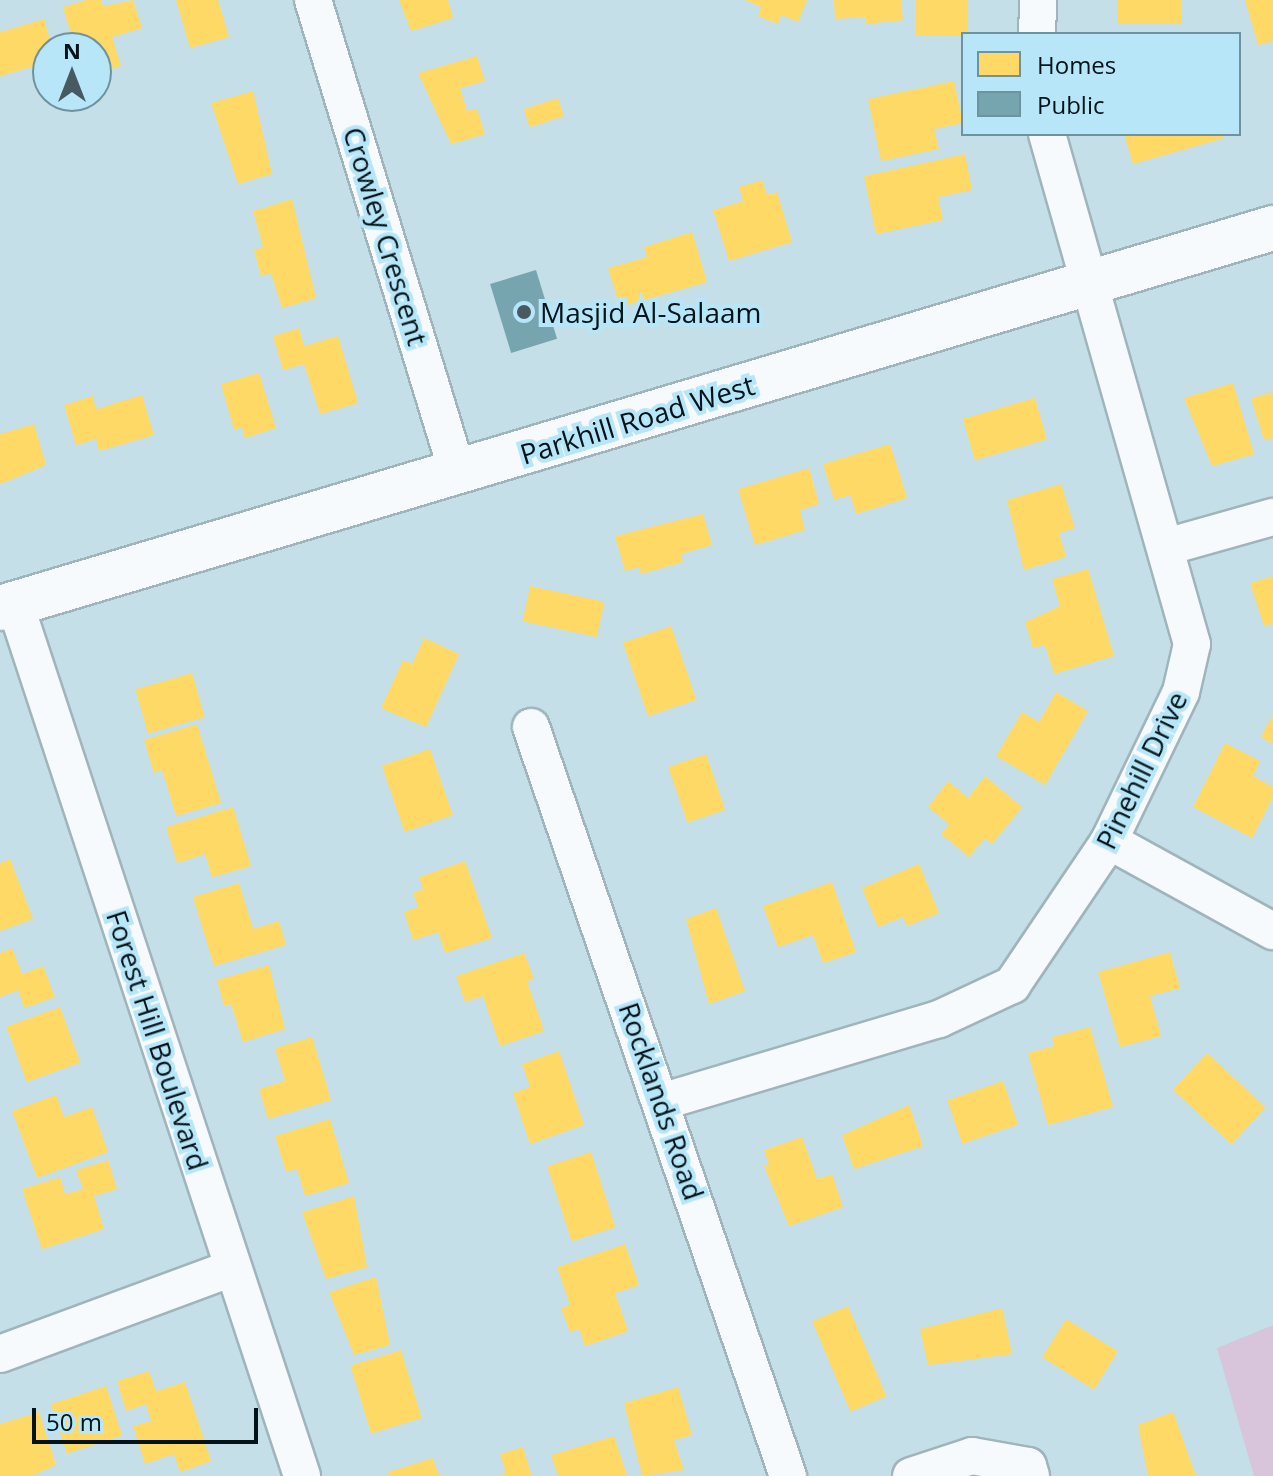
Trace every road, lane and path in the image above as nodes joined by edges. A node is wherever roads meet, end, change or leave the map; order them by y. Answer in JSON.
{"nodes":[{"id":1,"x":313,"y":0,"type":"edge"},
{"id":2,"x":1038,"y":0,"type":"edge"},
{"id":3,"x":1037,"y":32,"type":"edge"},
{"id":4,"x":1048,"y":136,"type":"edge"},
{"id":5,"x":1273,"y":228,"type":"edge"},
{"id":6,"x":1087,"y":281,"type":"junction"},
{"id":7,"x":458,"y":473,"type":"junction"},
{"id":8,"x":1273,"y":517,"type":"edge"},
{"id":9,"x":1166,"y":547,"type":"junction"},
{"id":10,"x":7,"y":606,"type":"edge"},
{"id":11,"x":531,"y":727,"type":"dead end"},
{"id":12,"x":1109,"y":841,"type":"junction"},
{"id":13,"x":1273,"y":931,"type":"edge"},
{"id":14,"x":664,"y":1101,"type":"junction"},
{"id":15,"x":232,"y":1268,"type":"junction"},
{"id":16,"x":0,"y":1354,"type":"edge"},
{"id":17,"x":302,"y":1476,"type":"edge"},
{"id":18,"x":788,"y":1476,"type":"edge"},
{"id":19,"x":911,"y":1476,"type":"edge"},
{"id":20,"x":1031,"y":1476,"type":"edge"}],
"edges":[{"from":1,"to":7,"type":"street","name":"Crowley Crescent"},
{"from":2,"to":3,"type":"street"},
{"from":4,"to":6,"type":"street","name":"Pinehill Drive"},
{"from":5,"to":6,"type":"main road","name":"Parkhill Road West"},
{"from":6,"to":7,"type":"main road","name":"Parkhill Road West"},
{"from":6,"to":9,"type":"street","name":"Pinehill Drive"},
{"from":7,"to":10,"type":"main road","name":"Parkhill Road West"},
{"from":8,"to":9,"type":"street"},
{"from":9,"to":12,"type":"street","name":"Pinehill Drive"},
{"from":10,"to":15,"type":"street","name":"Forest Hill Boulevard"},
{"from":11,"to":14,"type":"street","name":"Rocklands Road"},
{"from":12,"to":13,"type":"street"},
{"from":12,"to":14,"type":"street","name":"Pinehill Drive"},
{"from":14,"to":18,"type":"street","name":"Rocklands Road"},
{"from":15,"to":16,"type":"street"},
{"from":15,"to":17,"type":"street","name":"Forest Hill Boulevard"},
{"from":19,"to":20,"type":"street"}]}
